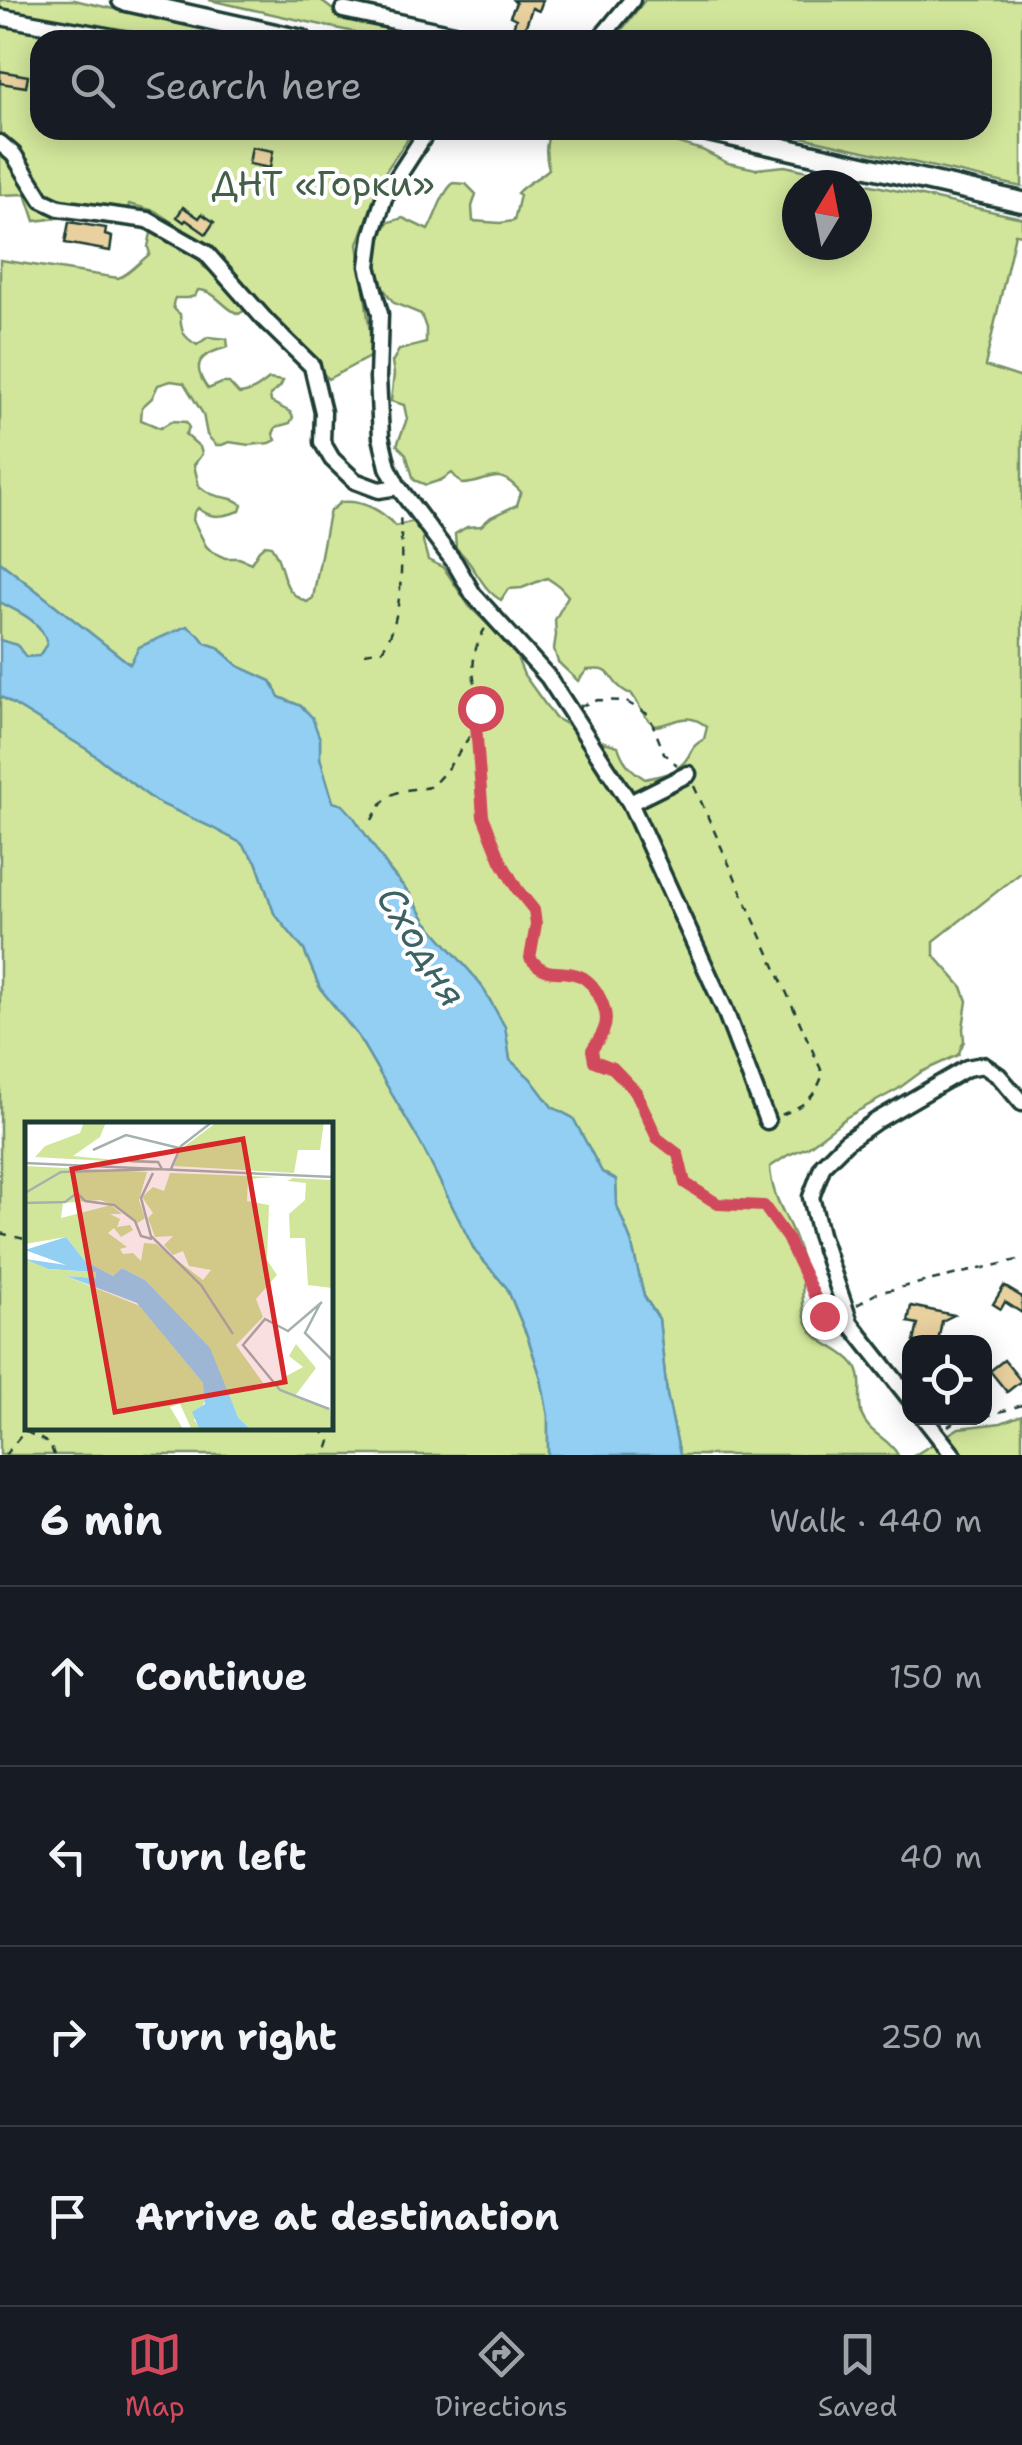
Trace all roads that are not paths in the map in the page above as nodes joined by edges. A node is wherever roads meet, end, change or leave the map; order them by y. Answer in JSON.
{"nodes":[{"id":1,"x":122,"y":0,"type":"edge"},
{"id":2,"x":632,"y":0,"type":"edge"},
{"id":3,"x":343,"y":10,"type":"dead end"},
{"id":4,"x":0,"y":18,"type":"edge"},
{"id":5,"x":70,"y":30,"type":"edge"},
{"id":6,"x":257,"y":30,"type":"edge"},
{"id":7,"x":436,"y":30,"type":"edge"},
{"id":8,"x":606,"y":30,"type":"edge"},
{"id":9,"x":422,"y":140,"type":"edge"},
{"id":10,"x":748,"y":140,"type":"edge"},
{"id":11,"x":0,"y":143,"type":"edge"},
{"id":12,"x":1022,"y":202,"type":"edge"},
{"id":13,"x":398,"y":487,"type":"junction"},
{"id":14,"x":688,"y":774,"type":"road end"},
{"id":15,"x":630,"y":803,"type":"junction"},
{"id":16,"x":1022,"y":1103,"type":"edge"},
{"id":17,"x":767,"y":1121,"type":"road end"},
{"id":18,"x":902,"y":1389,"type":"edge"},
{"id":19,"x":929,"y":1425,"type":"edge"},
{"id":20,"x":952,"y":1455,"type":"edge"}],
"edges":[{"from":1,"to":6,"type":"main road"},
{"from":2,"to":8,"type":"street"},
{"from":3,"to":7,"type":"street"},
{"from":4,"to":5,"type":"street"},
{"from":9,"to":13,"type":"street"},
{"from":10,"to":12,"type":"main road"},
{"from":11,"to":13,"type":"street"},
{"from":13,"to":15,"type":"street"},
{"from":14,"to":15,"type":"street"},
{"from":15,"to":17,"type":"street"},
{"from":16,"to":18,"type":"street"},
{"from":19,"to":20,"type":"street"}]}
